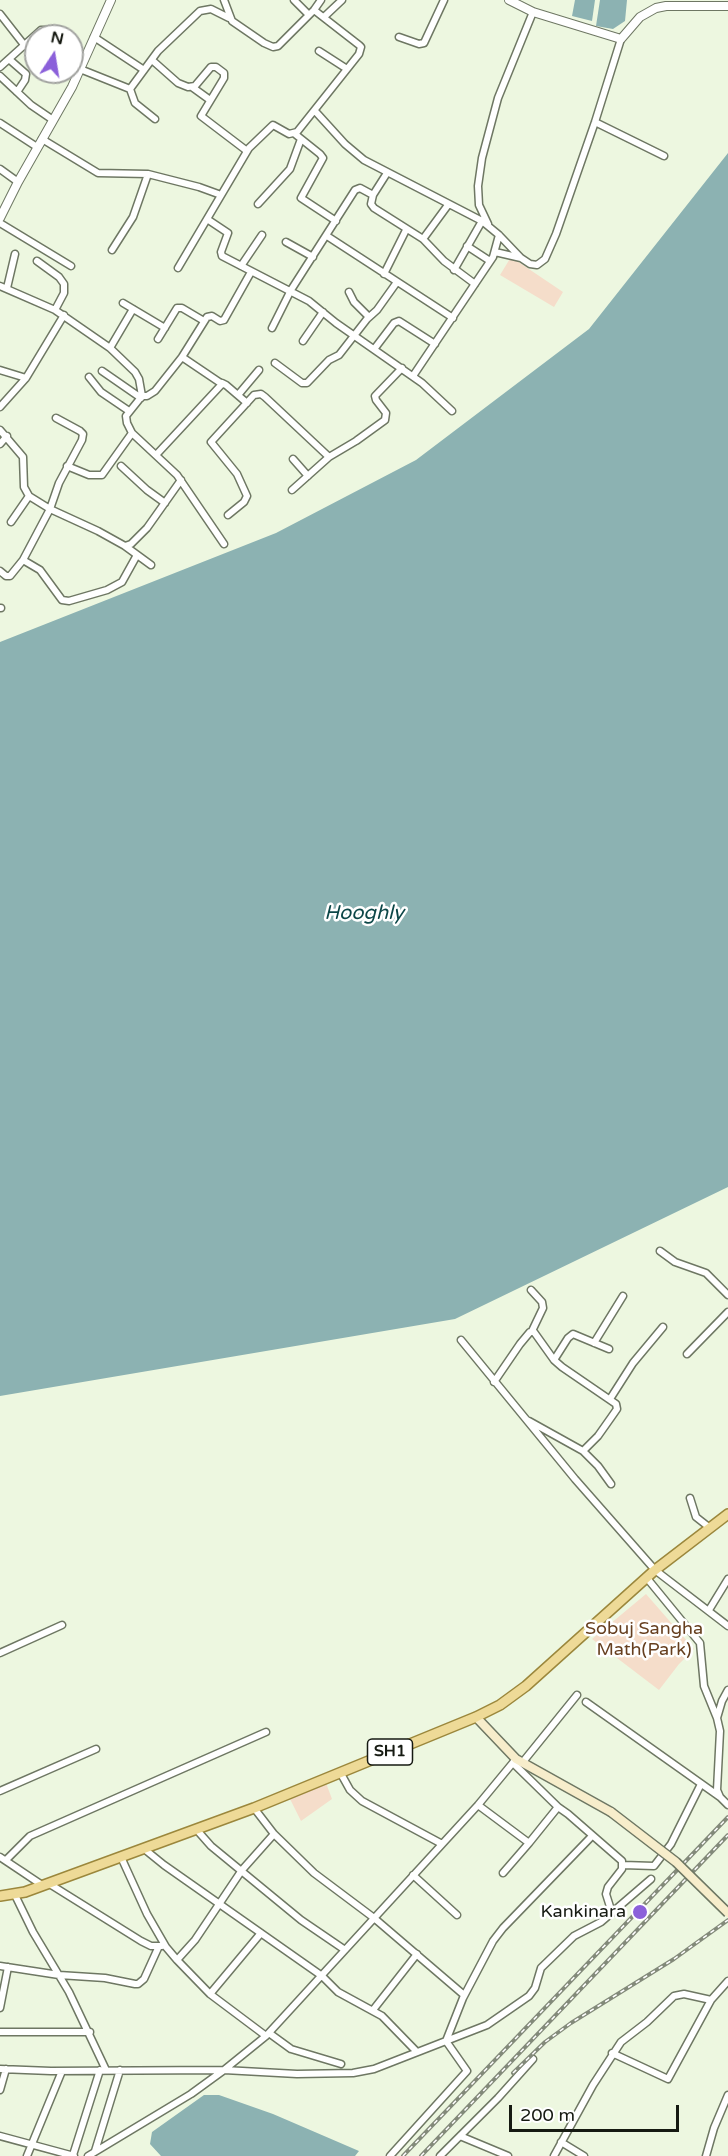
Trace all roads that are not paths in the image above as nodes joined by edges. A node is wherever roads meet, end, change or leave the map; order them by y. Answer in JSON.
{"nodes":[{"id":1,"x":111,"y":0,"type":"edge"},
{"id":2,"x":224,"y":0,"type":"edge"},
{"id":3,"x":294,"y":0,"type":"edge"},
{"id":4,"x":321,"y":0,"type":"edge"},
{"id":5,"x":342,"y":0,"type":"edge"},
{"id":6,"x":444,"y":0,"type":"edge"},
{"id":7,"x":509,"y":0,"type":"edge"},
{"id":8,"x":728,"y":6,"type":"edge"},
{"id":9,"x":533,"y":12,"type":"junction"},
{"id":10,"x":311,"y":13,"type":"junction"},
{"id":11,"x":0,"y":14,"type":"edge"},
{"id":12,"x":324,"y":17,"type":"junction"},
{"id":13,"x":229,"y":18,"type":"junction"},
{"id":14,"x":94,"y":37,"type":"junction"},
{"id":15,"x":399,"y":37,"type":"dead end"},
{"id":16,"x":621,"y":39,"type":"junction"},
{"id":17,"x":24,"y":45,"type":"edge"},
{"id":18,"x":24,"y":47,"type":"edge"},
{"id":19,"x":319,"y":51,"type":"dead end"},
{"id":20,"x":84,"y":59,"type":"edge"},
{"id":21,"x":10,"y":60,"type":"junction"},
{"id":22,"x":152,"y":60,"type":"junction"},
{"id":23,"x":0,"y":67,"type":"edge"},
{"id":24,"x":84,"y":67,"type":"edge"},
{"id":25,"x":347,"y":69,"type":"junction"},
{"id":26,"x":144,"y":70,"type":"junction"},
{"id":27,"x":0,"y":76,"type":"edge"},
{"id":28,"x":72,"y":84,"type":"edge"},
{"id":29,"x":192,"y":87,"type":"junction"},
{"id":30,"x":130,"y":89,"type":"junction"},
{"id":31,"x":16,"y":92,"type":"junction"},
{"id":32,"x":210,"y":100,"type":"junction"},
{"id":33,"x":315,"y":111,"type":"junction"},
{"id":34,"x":155,"y":119,"type":"dead end"},
{"id":35,"x":53,"y":120,"type":"junction"},
{"id":36,"x":595,"y":122,"type":"junction"},
{"id":37,"x":0,"y":123,"type":"edge"},
{"id":38,"x":295,"y":134,"type":"junction"},
{"id":39,"x":301,"y":139,"type":"junction"},
{"id":40,"x":40,"y":143,"type":"junction"},
{"id":41,"x":247,"y":151,"type":"junction"},
{"id":42,"x":664,"y":156,"type":"dead end"},
{"id":43,"x":0,"y":169,"type":"edge"},
{"id":44,"x":387,"y":173,"type":"junction"},
{"id":45,"x":148,"y":174,"type":"junction"},
{"id":46,"x":18,"y":182,"type":"junction"},
{"id":47,"x":221,"y":195,"type":"junction"},
{"id":48,"x":373,"y":195,"type":"junction"},
{"id":49,"x":258,"y":204,"type":"dead end"},
{"id":50,"x":448,"y":205,"type":"junction"},
{"id":51,"x":0,"y":218,"type":"edge"},
{"id":52,"x":207,"y":219,"type":"junction"},
{"id":53,"x":336,"y":221,"type":"junction"},
{"id":54,"x":0,"y":223,"type":"edge"},
{"id":55,"x":485,"y":223,"type":"junction"},
{"id":56,"x":406,"y":230,"type":"junction"},
{"id":57,"x":262,"y":235,"type":"dead end"},
{"id":58,"x":327,"y":236,"type":"junction"},
{"id":59,"x":500,"y":236,"type":"junction"},
{"id":60,"x":423,"y":239,"type":"junction"},
{"id":61,"x":286,"y":242,"type":"dead end"},
{"id":62,"x":468,"y":246,"type":"junction"},
{"id":63,"x":111,"y":250,"type":"dead end"},
{"id":64,"x":495,"y":252,"type":"junction"},
{"id":65,"x":15,"y":254,"type":"dead end"},
{"id":66,"x":313,"y":257,"type":"junction"},
{"id":67,"x":521,"y":258,"type":"junction"},
{"id":68,"x":37,"y":261,"type":"dead end"},
{"id":69,"x":490,"y":261,"type":"junction"},
{"id":70,"x":71,"y":266,"type":"dead end"},
{"id":71,"x":241,"y":266,"type":"junction"},
{"id":72,"x":178,"y":268,"type":"dead end"},
{"id":73,"x":454,"y":270,"type":"junction"},
{"id":74,"x":252,"y":272,"type":"junction"},
{"id":75,"x":384,"y":274,"type":"junction"},
{"id":76,"x":397,"y":282,"type":"junction"},
{"id":77,"x":475,"y":284,"type":"junction"},
{"id":78,"x":3,"y":287,"type":"edge"},
{"id":79,"x":291,"y":290,"type":"junction"},
{"id":80,"x":349,"y":292,"type":"dead end"},
{"id":81,"x":0,"y":296,"type":"edge"},
{"id":82,"x":123,"y":303,"type":"dead end"},
{"id":83,"x":133,"y":309,"type":"junction"},
{"id":84,"x":55,"y":310,"type":"junction"},
{"id":85,"x":323,"y":312,"type":"junction"},
{"id":86,"x":64,"y":315,"type":"junction"},
{"id":87,"x":369,"y":317,"type":"junction"},
{"id":88,"x":453,"y":318,"type":"junction"},
{"id":89,"x":204,"y":321,"type":"junction"},
{"id":90,"x":165,"y":328,"type":"junction"},
{"id":91,"x":272,"y":328,"type":"dead end"},
{"id":92,"x":354,"y":335,"type":"junction"},
{"id":93,"x":158,"y":339,"type":"dead end"},
{"id":94,"x":303,"y":341,"type":"dead end"},
{"id":95,"x":435,"y":344,"type":"junction"},
{"id":96,"x":110,"y":348,"type":"junction"},
{"id":97,"x":375,"y":348,"type":"junction"},
{"id":98,"x":182,"y":357,"type":"junction"},
{"id":99,"x":275,"y":363,"type":"dead end"},
{"id":100,"x":402,"y":368,"type":"junction"},
{"id":101,"x":0,"y":370,"type":"edge"},
{"id":102,"x":259,"y":370,"type":"dead end"},
{"id":103,"x":102,"y":371,"type":"dead end"},
{"id":104,"x":413,"y":376,"type":"junction"},
{"id":105,"x":89,"y":377,"type":"dead end"},
{"id":106,"x":26,"y":378,"type":"junction"},
{"id":107,"x":222,"y":384,"type":"junction"},
{"id":108,"x":238,"y":395,"type":"junction"},
{"id":109,"x":141,"y":397,"type":"junction"},
{"id":110,"x":247,"y":403,"type":"junction"},
{"id":111,"x":0,"y":407,"type":"edge"},
{"id":112,"x":129,"y":411,"type":"junction"},
{"id":113,"x":452,"y":411,"type":"dead end"},
{"id":114,"x":56,"y":418,"type":"dead end"},
{"id":115,"x":0,"y":430,"type":"edge"},
{"id":116,"x":132,"y":433,"type":"junction"},
{"id":117,"x":7,"y":436,"type":"junction"},
{"id":118,"x":0,"y":444,"type":"edge"},
{"id":119,"x":156,"y":454,"type":"junction"},
{"id":120,"x":329,"y":457,"type":"junction"},
{"id":121,"x":293,"y":459,"type":"dead end"},
{"id":122,"x":67,"y":466,"type":"junction"},
{"id":123,"x":121,"y":466,"type":"dead end"},
{"id":124,"x":308,"y":476,"type":"junction"},
{"id":125,"x":181,"y":480,"type":"junction"},
{"id":126,"x":292,"y":490,"type":"dead end"},
{"id":127,"x":29,"y":496,"type":"junction"},
{"id":128,"x":165,"y":503,"type":"junction"},
{"id":129,"x":50,"y":509,"type":"junction"},
{"id":130,"x":228,"y":515,"type":"dead end"},
{"id":131,"x":11,"y":522,"type":"dead end"},
{"id":132,"x":224,"y":544,"type":"dead end"},
{"id":133,"x":125,"y":546,"type":"junction"},
{"id":134,"x":137,"y":555,"type":"junction"},
{"id":135,"x":23,"y":560,"type":"junction"},
{"id":136,"x":151,"y":565,"type":"dead end"},
{"id":137,"x":1,"y":573,"type":"edge"},
{"id":138,"x":660,"y":1251,"type":"dead end"},
{"id":139,"x":531,"y":1290,"type":"dead end"},
{"id":140,"x":728,"y":1295,"type":"edge"},
{"id":141,"x":623,"y":1296,"type":"dead end"},
{"id":142,"x":728,"y":1312,"type":"edge"},
{"id":143,"x":663,"y":1327,"type":"dead end"},
{"id":144,"x":532,"y":1331,"type":"junction"},
{"id":145,"x":461,"y":1340,"type":"dead end"},
{"id":146,"x":594,"y":1343,"type":"junction"},
{"id":147,"x":609,"y":1349,"type":"dead end"},
{"id":148,"x":687,"y":1354,"type":"dead end"},
{"id":149,"x":554,"y":1360,"type":"junction"},
{"id":150,"x":494,"y":1382,"type":"junction"},
{"id":151,"x":610,"y":1399,"type":"junction"},
{"id":152,"x":526,"y":1419,"type":"junction"},
{"id":153,"x":583,"y":1451,"type":"junction"},
{"id":154,"x":611,"y":1484,"type":"dead end"},
{"id":155,"x":690,"y":1498,"type":"dead end"},
{"id":156,"x":728,"y":1514,"type":"edge"},
{"id":157,"x":710,"y":1528,"type":"junction"},
{"id":158,"x":655,"y":1570,"type":"junction"},
{"id":159,"x":646,"y":1577,"type":"junction"},
{"id":160,"x":728,"y":1579,"type":"edge"},
{"id":161,"x":709,"y":1610,"type":"junction"},
{"id":162,"x":62,"y":1625,"type":"dead end"},
{"id":163,"x":728,"y":1626,"type":"edge"},
{"id":164,"x":0,"y":1653,"type":"edge"},
{"id":165,"x":728,"y":1691,"type":"edge"},
{"id":166,"x":577,"y":1695,"type":"dead end"},
{"id":167,"x":586,"y":1702,"type":"dead end"},
{"id":168,"x":476,"y":1717,"type":"junction"},
{"id":169,"x":717,"y":1719,"type":"junction"},
{"id":170,"x":266,"y":1732,"type":"dead end"},
{"id":171,"x":96,"y":1749,"type":"dead end"},
{"id":172,"x":517,"y":1762,"type":"junction"},
{"id":173,"x":340,"y":1772,"type":"junction"},
{"id":174,"x":701,"y":1784,"type":"junction"},
{"id":175,"x":0,"y":1791,"type":"edge"},
{"id":176,"x":720,"y":1797,"type":"junction"},
{"id":177,"x":478,"y":1805,"type":"junction"},
{"id":178,"x":728,"y":1805,"type":"edge"},
{"id":179,"x":558,"y":1807,"type":"junction"},
{"id":180,"x":254,"y":1808,"type":"junction"},
{"id":181,"x":196,"y":1829,"type":"junction"},
{"id":182,"x":274,"y":1834,"type":"junction"},
{"id":183,"x":592,"y":1836,"type":"junction"},
{"id":184,"x":442,"y":1844,"type":"junction"},
{"id":185,"x":529,"y":1844,"type":"junction"},
{"id":186,"x":143,"y":1848,"type":"junction"},
{"id":187,"x":122,"y":1857,"type":"junction"},
{"id":188,"x":3,"y":1858,"type":"edge"},
{"id":189,"x":623,"y":1865,"type":"junction"},
{"id":190,"x":242,"y":1870,"type":"junction"},
{"id":191,"x":503,"y":1874,"type":"dead end"},
{"id":192,"x":413,"y":1875,"type":"junction"},
{"id":193,"x":651,"y":1879,"type":"dead end"},
{"id":194,"x":45,"y":1884,"type":"junction"},
{"id":195,"x":15,"y":1895,"type":"junction"},
{"id":196,"x":0,"y":1896,"type":"edge"},
{"id":197,"x":220,"y":1903,"type":"junction"},
{"id":198,"x":612,"y":1913,"type":"junction"},
{"id":199,"x":728,"y":1913,"type":"edge"},
{"id":200,"x":457,"y":1915,"type":"dead end"},
{"id":201,"x":374,"y":1918,"type":"junction"},
{"id":202,"x":261,"y":1932,"type":"junction"},
{"id":203,"x":162,"y":1946,"type":"junction"},
{"id":204,"x":345,"y":1950,"type":"junction"},
{"id":205,"x":417,"y":1954,"type":"junction"},
{"id":206,"x":177,"y":1960,"type":"junction"},
{"id":207,"x":4,"y":1966,"type":"edge"},
{"id":208,"x":59,"y":1975,"type":"junction"},
{"id":209,"x":322,"y":1976,"type":"junction"},
{"id":210,"x":728,"y":1981,"type":"edge"},
{"id":211,"x":210,"y":1994,"type":"junction"},
{"id":212,"x":464,"y":1995,"type":"junction"},
{"id":213,"x":711,"y":2000,"type":"junction"},
{"id":214,"x":0,"y":2005,"type":"edge"},
{"id":215,"x":373,"y":2010,"type":"junction"},
{"id":216,"x":0,"y":2032,"type":"edge"},
{"id":217,"x":90,"y":2032,"type":"junction"},
{"id":218,"x":267,"y":2034,"type":"junction"},
{"id":219,"x":446,"y":2041,"type":"junction"},
{"id":220,"x":416,"y":2051,"type":"junction"},
{"id":221,"x":612,"y":2053,"type":"junction"},
{"id":222,"x":533,"y":2059,"type":"dead end"},
{"id":223,"x":341,"y":2064,"type":"dead end"},
{"id":224,"x":3,"y":2069,"type":"edge"},
{"id":225,"x":103,"y":2070,"type":"junction"},
{"id":226,"x":120,"y":2070,"type":"junction"},
{"id":227,"x":224,"y":2070,"type":"junction"},
{"id":228,"x":62,"y":2071,"type":"junction"},
{"id":229,"x":0,"y":2090,"type":"edge"},
{"id":230,"x":728,"y":2095,"type":"edge"},
{"id":231,"x":0,"y":2136,"type":"edge"},
{"id":232,"x":460,"y":2136,"type":"junction"},
{"id":233,"x":561,"y":2142,"type":"junction"},
{"id":234,"x":31,"y":2144,"type":"junction"},
{"id":235,"x":95,"y":2151,"type":"junction"},
{"id":236,"x":74,"y":2155,"type":"edge"},
{"id":237,"x":27,"y":2156,"type":"edge"},
{"id":238,"x":88,"y":2156,"type":"edge"},
{"id":239,"x":390,"y":2156,"type":"edge"},
{"id":240,"x":440,"y":2156,"type":"edge"},
{"id":241,"x":508,"y":2156,"type":"edge"},
{"id":242,"x":554,"y":2156,"type":"edge"},
{"id":243,"x":584,"y":2156,"type":"edge"},
{"id":244,"x":706,"y":2156,"type":"edge"}],
"edges":[{"from":1,"to":14,"type":"street"},
{"from":2,"to":13,"type":"street"},
{"from":3,"to":10,"type":"street"},
{"from":4,"to":10,"type":"street"},
{"from":5,"to":12,"type":"street"},
{"from":6,"to":15,"type":"street"},
{"from":7,"to":9,"type":"street"},
{"from":8,"to":16,"type":"street"},
{"from":9,"to":16,"type":"street"},
{"from":9,"to":55,"type":"street"},
{"from":10,"to":12,"type":"street"},
{"from":10,"to":13,"type":"street"},
{"from":11,"to":17,"type":"street"},
{"from":12,"to":25,"type":"street"},
{"from":13,"to":22,"type":"street"},
{"from":14,"to":20,"type":"street"},
{"from":14,"to":26,"type":"street"},
{"from":16,"to":36,"type":"street"},
{"from":18,"to":21,"type":"street"},
{"from":19,"to":25,"type":"street"},
{"from":21,"to":23,"type":"street"},
{"from":21,"to":31,"type":"street"},
{"from":22,"to":26,"type":"street"},
{"from":22,"to":29,"type":"street"},
{"from":24,"to":30,"type":"street"},
{"from":25,"to":33,"type":"street"},
{"from":26,"to":30,"type":"street"},
{"from":27,"to":31,"type":"street"},
{"from":28,"to":35,"type":"street"},
{"from":29,"to":32,"type":"street"},
{"from":29,"to":32,"type":"street"},
{"from":30,"to":34,"type":"street"},
{"from":31,"to":35,"type":"street"},
{"from":32,"to":41,"type":"street"},
{"from":33,"to":38,"type":"street"},
{"from":33,"to":44,"type":"street"},
{"from":35,"to":40,"type":"street"},
{"from":36,"to":42,"type":"street"},
{"from":36,"to":67,"type":"street"},
{"from":37,"to":40,"type":"street"},
{"from":38,"to":39,"type":"street"},
{"from":38,"to":41,"type":"street"},
{"from":39,"to":49,"type":"street"},
{"from":39,"to":53,"type":"street"},
{"from":40,"to":45,"type":"street"},
{"from":40,"to":46,"type":"street"},
{"from":41,"to":47,"type":"street"},
{"from":43,"to":46,"type":"street"},
{"from":44,"to":48,"type":"street"},
{"from":44,"to":50,"type":"street"},
{"from":45,"to":47,"type":"street"},
{"from":45,"to":63,"type":"street"},
{"from":46,"to":51,"type":"street"},
{"from":47,"to":52,"type":"street"},
{"from":48,"to":53,"type":"street"},
{"from":48,"to":56,"type":"street"},
{"from":50,"to":55,"type":"street"},
{"from":50,"to":60,"type":"street"},
{"from":52,"to":71,"type":"street"},
{"from":52,"to":72,"type":"street"},
{"from":53,"to":58,"type":"street"},
{"from":54,"to":70,"type":"street"},
{"from":55,"to":59,"type":"street"},
{"from":55,"to":62,"type":"street"},
{"from":56,"to":60,"type":"street"},
{"from":56,"to":75,"type":"street"},
{"from":57,"to":71,"type":"street"},
{"from":58,"to":66,"type":"street"},
{"from":58,"to":75,"type":"street"},
{"from":59,"to":64,"type":"street"},
{"from":59,"to":67,"type":"street"},
{"from":60,"to":73,"type":"street"},
{"from":61,"to":66,"type":"street"},
{"from":62,"to":69,"type":"street"},
{"from":62,"to":73,"type":"street"},
{"from":64,"to":67,"type":"street"},
{"from":64,"to":69,"type":"street"},
{"from":65,"to":78,"type":"street"},
{"from":66,"to":79,"type":"street"},
{"from":68,"to":84,"type":"street"},
{"from":69,"to":77,"type":"street"},
{"from":71,"to":74,"type":"street"},
{"from":73,"to":77,"type":"street"},
{"from":74,"to":79,"type":"street"},
{"from":74,"to":89,"type":"street"},
{"from":75,"to":76,"type":"street"},
{"from":76,"to":87,"type":"street"},
{"from":76,"to":88,"type":"street"},
{"from":77,"to":88,"type":"street"},
{"from":78,"to":81,"type":"street"},
{"from":78,"to":84,"type":"street"},
{"from":79,"to":85,"type":"street"},
{"from":79,"to":91,"type":"street"},
{"from":80,"to":87,"type":"street"},
{"from":82,"to":83,"type":"street"},
{"from":83,"to":90,"type":"street"},
{"from":83,"to":96,"type":"street"},
{"from":84,"to":86,"type":"street"},
{"from":85,"to":92,"type":"street"},
{"from":85,"to":94,"type":"street"},
{"from":86,"to":96,"type":"street"},
{"from":86,"to":106,"type":"street"},
{"from":87,"to":92,"type":"street"},
{"from":88,"to":95,"type":"street"},
{"from":89,"to":90,"type":"street"},
{"from":89,"to":98,"type":"street"},
{"from":90,"to":93,"type":"street"},
{"from":92,"to":97,"type":"street"},
{"from":92,"to":99,"type":"street"},
{"from":95,"to":97,"type":"street"},
{"from":95,"to":104,"type":"street"},
{"from":96,"to":109,"type":"street"},
{"from":97,"to":100,"type":"street"},
{"from":98,"to":107,"type":"street"},
{"from":98,"to":109,"type":"street"},
{"from":100,"to":104,"type":"street"},
{"from":100,"to":120,"type":"street"},
{"from":101,"to":106,"type":"street"},
{"from":102,"to":108,"type":"street"},
{"from":103,"to":109,"type":"street"},
{"from":104,"to":113,"type":"street"},
{"from":105,"to":112,"type":"street"},
{"from":106,"to":111,"type":"street"},
{"from":107,"to":108,"type":"street"},
{"from":107,"to":119,"type":"street"},
{"from":108,"to":110,"type":"street"},
{"from":109,"to":112,"type":"street"},
{"from":110,"to":120,"type":"street"},
{"from":110,"to":130,"type":"street"},
{"from":112,"to":116,"type":"street"},
{"from":114,"to":122,"type":"street"},
{"from":115,"to":117,"type":"street"},
{"from":116,"to":119,"type":"street"},
{"from":116,"to":122,"type":"street"},
{"from":117,"to":118,"type":"street"},
{"from":117,"to":127,"type":"street"},
{"from":119,"to":125,"type":"street"},
{"from":120,"to":124,"type":"street"},
{"from":121,"to":124,"type":"street"},
{"from":122,"to":129,"type":"street"},
{"from":123,"to":128,"type":"street"},
{"from":124,"to":126,"type":"street"},
{"from":125,"to":128,"type":"street"},
{"from":125,"to":132,"type":"street"},
{"from":127,"to":129,"type":"street"},
{"from":127,"to":131,"type":"street"},
{"from":128,"to":133,"type":"street"},
{"from":129,"to":133,"type":"street"},
{"from":129,"to":135,"type":"street"},
{"from":133,"to":134,"type":"street"},
{"from":134,"to":135,"type":"street"},
{"from":134,"to":136,"type":"street"},
{"from":135,"to":137,"type":"street"},
{"from":138,"to":140,"type":"street"},
{"from":139,"to":144,"type":"street"},
{"from":141,"to":146,"type":"street"},
{"from":142,"to":148,"type":"street"},
{"from":143,"to":151,"type":"street"},
{"from":144,"to":149,"type":"street"},
{"from":144,"to":150,"type":"street"},
{"from":145,"to":150,"type":"street"},
{"from":146,"to":147,"type":"street"},
{"from":146,"to":149,"type":"street"},
{"from":149,"to":151,"type":"street"},
{"from":150,"to":152,"type":"street"},
{"from":151,"to":153,"type":"street"},
{"from":152,"to":153,"type":"street"},
{"from":152,"to":158,"type":"street"},
{"from":153,"to":154,"type":"street"},
{"from":155,"to":157,"type":"street"},
{"from":156,"to":157,"type":"main road","number":"SH1"},
{"from":157,"to":158,"type":"main road","number":"SH1"},
{"from":158,"to":159,"type":"main road","number":"SH1"},
{"from":158,"to":161,"type":"street"},
{"from":159,"to":168,"type":"main road","number":"SH1"},
{"from":159,"to":169,"type":"street"},
{"from":160,"to":161,"type":"street"},
{"from":161,"to":163,"type":"street"},
{"from":162,"to":164,"type":"street"},
{"from":165,"to":169,"type":"street"},
{"from":166,"to":172,"type":"street"},
{"from":167,"to":174,"type":"street"},
{"from":168,"to":172,"type":"main road"},
{"from":168,"to":173,"type":"main road","number":"SH1"},
{"from":169,"to":176,"type":"street"},
{"from":170,"to":188,"type":"street"},
{"from":171,"to":175,"type":"street"},
{"from":172,"to":177,"type":"street"},
{"from":172,"to":179,"type":"street"},
{"from":172,"to":199,"type":"main road","bridge":true},
{"from":173,"to":180,"type":"main road","number":"SH1"},
{"from":173,"to":184,"type":"street"},
{"from":174,"to":176,"type":"street"},
{"from":174,"to":189,"type":"street"},
{"from":176,"to":178,"type":"street"},
{"from":177,"to":184,"type":"street"},
{"from":177,"to":185,"type":"street"},
{"from":179,"to":183,"type":"street"},
{"from":179,"to":185,"type":"street"},
{"from":180,"to":181,"type":"main road","number":"SH1"},
{"from":180,"to":182,"type":"street"},
{"from":181,"to":186,"type":"main road","number":"SH1"},
{"from":181,"to":190,"type":"street"},
{"from":182,"to":190,"type":"street"},
{"from":182,"to":201,"type":"street"},
{"from":183,"to":189,"type":"street"},
{"from":183,"to":212,"type":"street"},
{"from":184,"to":192,"type":"street"},
{"from":185,"to":191,"type":"street"},
{"from":186,"to":187,"type":"main road","number":"SH1"},
{"from":186,"to":197,"type":"street"},
{"from":187,"to":194,"type":"main road","number":"SH1"},
{"from":187,"to":203,"type":"street"},
{"from":188,"to":194,"type":"street"},
{"from":189,"to":198,"type":"street"},
{"from":190,"to":197,"type":"street"},
{"from":190,"to":204,"type":"street"},
{"from":192,"to":200,"type":"street"},
{"from":192,"to":201,"type":"street"},
{"from":193,"to":198,"type":"street"},
{"from":194,"to":195,"type":"main road","number":"SH1"},
{"from":194,"to":203,"type":"street"},
{"from":195,"to":196,"type":"main road","number":"SH1"},
{"from":195,"to":208,"type":"street"},
{"from":197,"to":202,"type":"street"},
{"from":197,"to":206,"type":"street"},
{"from":198,"to":219,"type":"street"},
{"from":201,"to":204,"type":"street"},
{"from":201,"to":205,"type":"street"},
{"from":202,"to":209,"type":"street"},
{"from":202,"to":211,"type":"street"},
{"from":203,"to":206,"type":"street"},
{"from":203,"to":208,"type":"street"},
{"from":204,"to":209,"type":"street"},
{"from":205,"to":212,"type":"street"},
{"from":205,"to":215,"type":"street"},
{"from":206,"to":211,"type":"street"},
{"from":207,"to":208,"type":"street"},
{"from":207,"to":214,"type":"street"},
{"from":208,"to":217,"type":"street"},
{"from":209,"to":215,"type":"street"},
{"from":209,"to":218,"type":"street"},
{"from":210,"to":213,"type":"street"},
{"from":211,"to":218,"type":"street"},
{"from":212,"to":219,"type":"street"},
{"from":213,"to":221,"type":"street"},
{"from":213,"to":221,"type":"street"},
{"from":215,"to":220,"type":"street"},
{"from":216,"to":217,"type":"street"},
{"from":217,"to":225,"type":"street"},
{"from":218,"to":223,"type":"street"},
{"from":218,"to":227,"type":"street"},
{"from":219,"to":220,"type":"street"},
{"from":219,"to":239,"type":"street"},
{"from":220,"to":227,"type":"street"},
{"from":221,"to":233,"type":"street"},
{"from":222,"to":232,"type":"street"},
{"from":224,"to":228,"type":"street"},
{"from":224,"to":229,"type":"street"},
{"from":225,"to":226,"type":"street"},
{"from":225,"to":228,"type":"street"},
{"from":225,"to":236,"type":"street"},
{"from":226,"to":227,"type":"street"},
{"from":226,"to":235,"type":"street"},
{"from":227,"to":235,"type":"street"},
{"from":228,"to":234,"type":"street"},
{"from":230,"to":244,"type":"street"},
{"from":231,"to":234,"type":"street"},
{"from":232,"to":240,"type":"street"},
{"from":232,"to":241,"type":"street"},
{"from":233,"to":242,"type":"street"},
{"from":233,"to":243,"type":"street"},
{"from":234,"to":236,"type":"street"},
{"from":234,"to":237,"type":"street"},
{"from":235,"to":238,"type":"street"}]}
